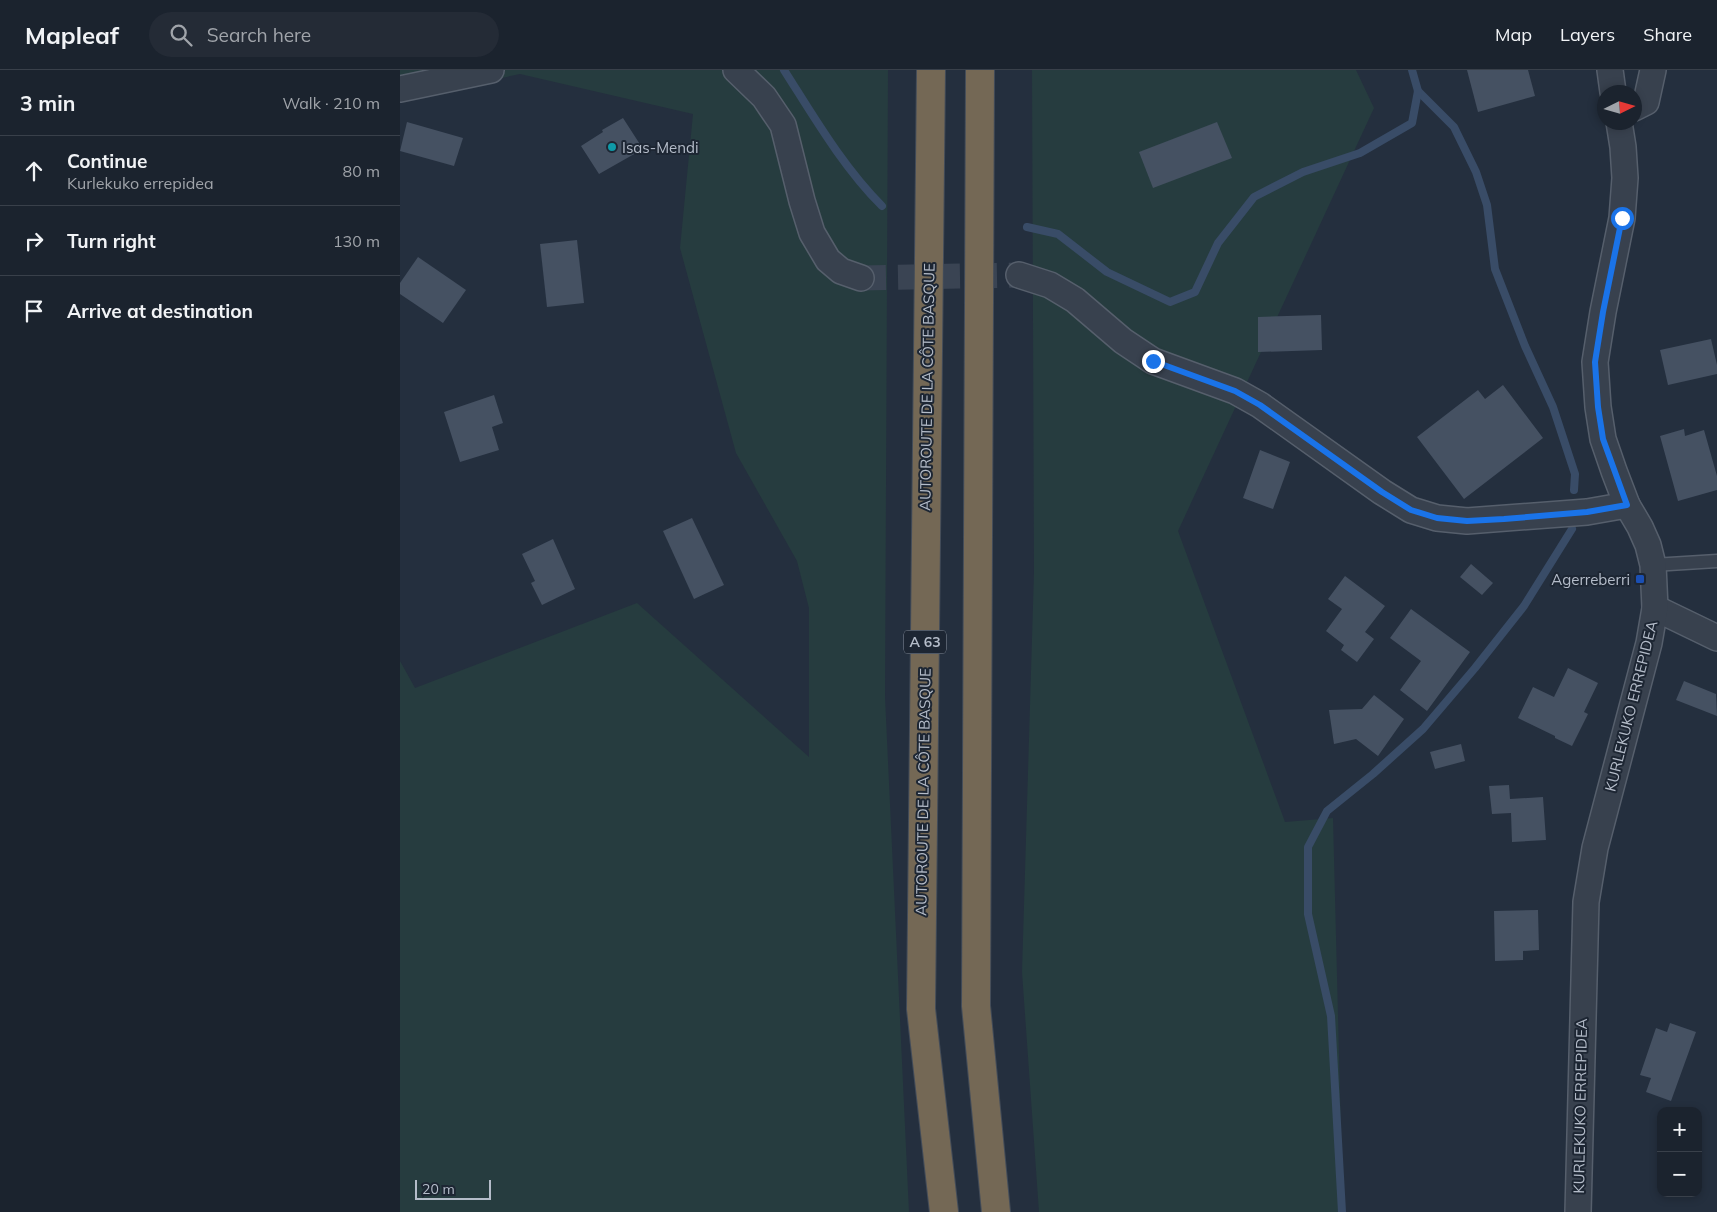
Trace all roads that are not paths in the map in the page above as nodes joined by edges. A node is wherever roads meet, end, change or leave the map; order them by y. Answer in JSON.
{"nodes":[{"id":1,"x":491,"y":70,"type":"edge"},
{"id":2,"x":736,"y":70,"type":"edge"},
{"id":3,"x":931,"y":70,"type":"edge"},
{"id":4,"x":980,"y":70,"type":"edge"},
{"id":5,"x":1610,"y":70,"type":"edge"},
{"id":6,"x":1653,"y":70,"type":"edge"},
{"id":7,"x":1613,"y":85,"type":"edge"},
{"id":8,"x":400,"y":89,"type":"edge"},
{"id":9,"x":1642,"y":104,"type":"edge"},
{"id":10,"x":1620,"y":130,"type":"edge"},
{"id":11,"x":1019,"y":276,"type":"tunnel mouth"},
{"id":12,"x":861,"y":278,"type":"tunnel mouth"},
{"id":13,"x":1627,"y":505,"type":"junction"},
{"id":14,"x":1717,"y":561,"type":"edge"},
{"id":15,"x":1653,"y":565,"type":"junction"},
{"id":16,"x":1656,"y":608,"type":"junction"},
{"id":17,"x":1717,"y":638,"type":"edge"},
{"id":18,"x":944,"y":1212,"type":"edge"},
{"id":19,"x":996,"y":1212,"type":"edge"},
{"id":20,"x":1578,"y":1212,"type":"edge"}],
"edges":[{"from":1,"to":8,"type":"street"},
{"from":2,"to":12,"type":"street"},
{"from":3,"to":18,"type":"highway","name":"AUTOROUTE DE LA CÔTE BASQUE","number":"A 63"},
{"from":4,"to":19,"type":"highway"},
{"from":5,"to":7,"type":"street"},
{"from":6,"to":9,"type":"street"},
{"from":10,"to":13,"type":"street","name":"KURLEKUKO ERREPIDEA"},
{"from":11,"to":13,"type":"street"},
{"from":13,"to":15,"type":"street","name":"KURLEKUKO ERREPIDEA"},
{"from":14,"to":15,"type":"lane"},
{"from":15,"to":16,"type":"street","name":"KURLEKUKO ERREPIDEA"},
{"from":16,"to":17,"type":"street"},
{"from":16,"to":20,"type":"street","name":"KURLEKUKO ERREPIDEA"}]}
